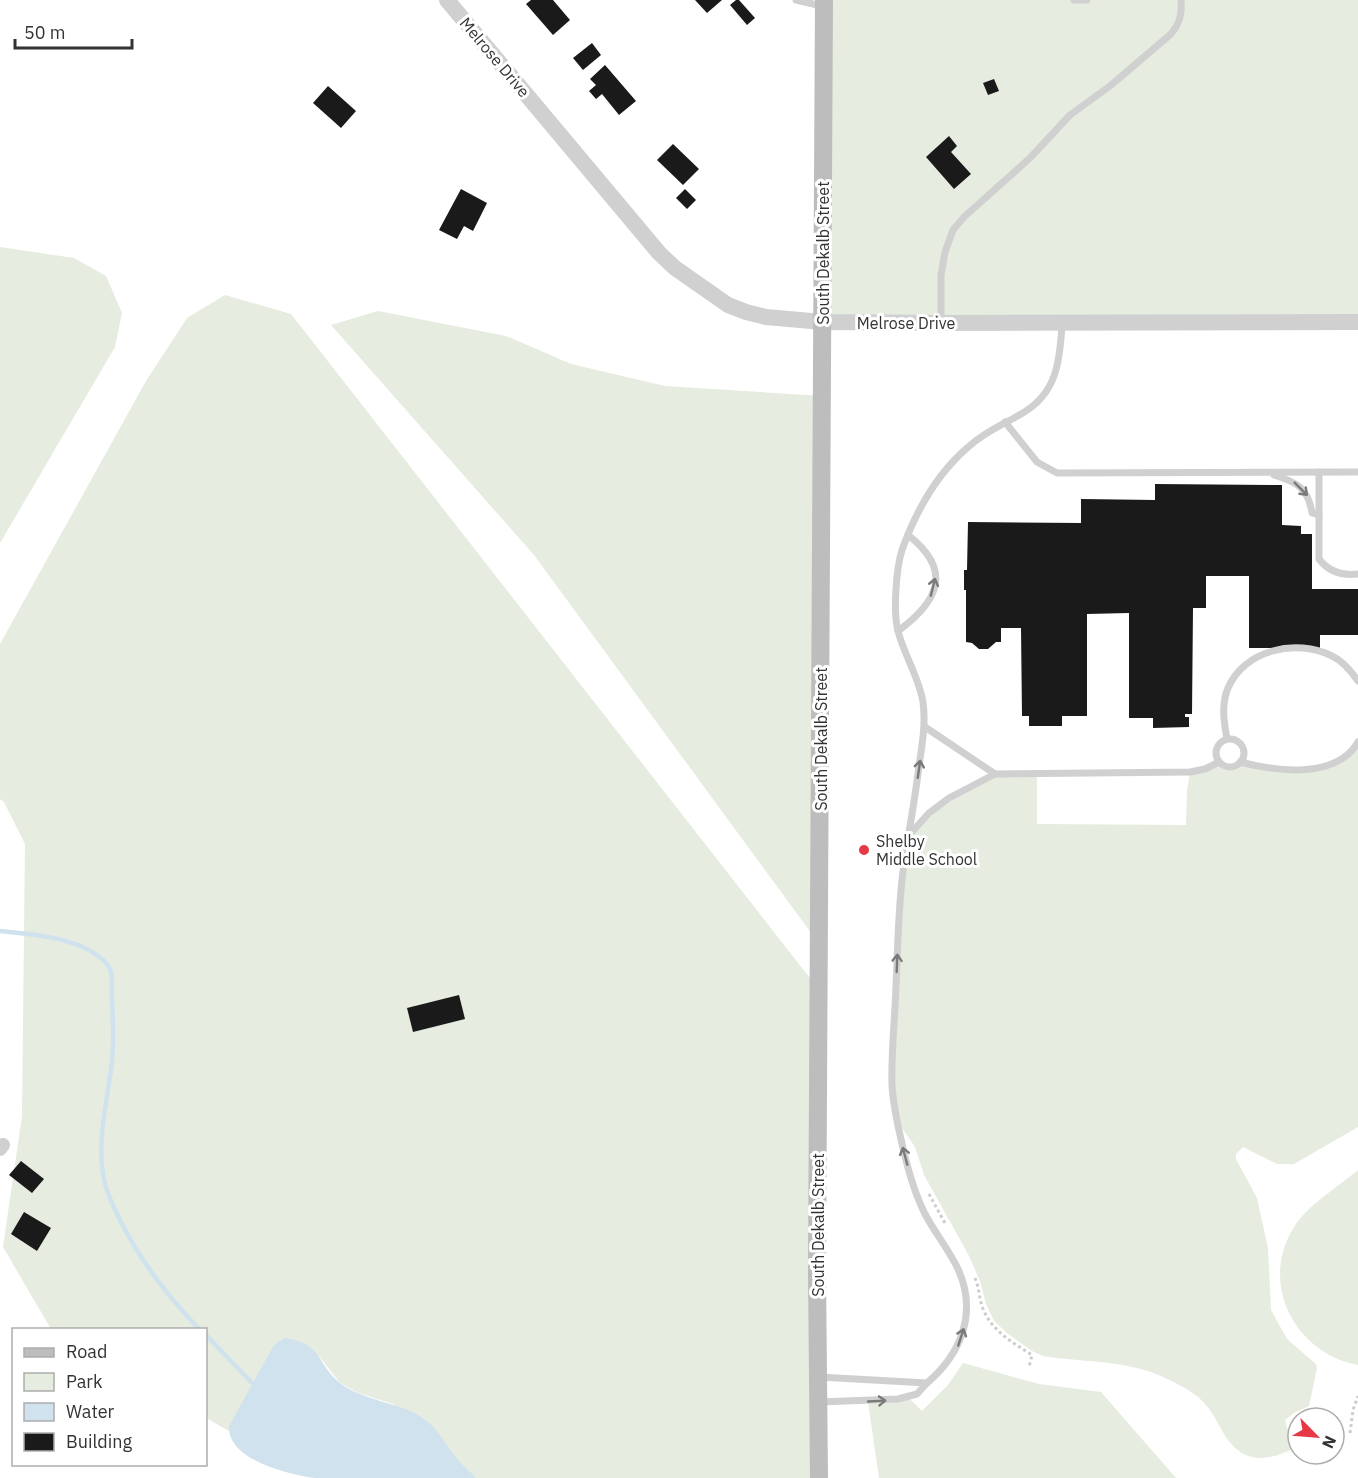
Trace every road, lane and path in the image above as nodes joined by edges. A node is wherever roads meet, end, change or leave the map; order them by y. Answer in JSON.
{"nodes":[{"id":1,"x":447,"y":0,"type":"edge"},
{"id":2,"x":796,"y":0,"type":"edge"},
{"id":3,"x":1074,"y":0,"type":"edge"},
{"id":4,"x":1087,"y":0,"type":"edge"},
{"id":5,"x":1181,"y":0,"type":"edge"},
{"id":6,"x":824,"y":3,"type":"edge"},
{"id":7,"x":823,"y":322,"type":"junction"},
{"id":8,"x":1358,"y":322,"type":"edge"},
{"id":9,"x":941,"y":323,"type":"junction"},
{"id":10,"x":1062,"y":324,"type":"junction"},
{"id":11,"x":1005,"y":422,"type":"junction"},
{"id":12,"x":1273,"y":472,"type":"junction"},
{"id":13,"x":1319,"y":472,"type":"junction"},
{"id":14,"x":1358,"y":472,"type":"edge"},
{"id":15,"x":1318,"y":515,"type":"junction"},
{"id":16,"x":908,"y":535,"type":"junction"},
{"id":17,"x":1358,"y":574,"type":"edge"},
{"id":18,"x":898,"y":632,"type":"junction"},
{"id":19,"x":1358,"y":681,"type":"edge"},
{"id":20,"x":925,"y":727,"type":"junction"},
{"id":21,"x":1227,"y":739,"type":"junction"},
{"id":22,"x":1358,"y":742,"type":"edge"},
{"id":23,"x":1219,"y":762,"type":"junction"},
{"id":24,"x":1240,"y":762,"type":"junction"},
{"id":25,"x":995,"y":774,"type":"junction"},
{"id":26,"x":910,"y":834,"type":"junction"},
{"id":27,"x":819,"y":1377,"type":"junction"},
{"id":28,"x":927,"y":1383,"type":"junction"},
{"id":29,"x":1358,"y":1396,"type":"edge"},
{"id":30,"x":819,"y":1402,"type":"junction"},
{"id":31,"x":1350,"y":1433,"type":"dead end"},
{"id":32,"x":819,"y":1478,"type":"edge"}],
"edges":[{"from":1,"to":7,"type":"street","name":"Melrose Drive"},
{"from":2,"to":6,"type":"lane"},
{"from":3,"to":4,"type":"lane"},
{"from":5,"to":9,"type":"lane"},
{"from":6,"to":7,"type":"main road","name":"South Dekalb Street"},
{"from":7,"to":9,"type":"street","name":"Melrose Drive"},
{"from":7,"to":27,"type":"main road","name":"South Dekalb Street"},
{"from":8,"to":10,"type":"street","name":"Melrose Drive"},
{"from":9,"to":10,"type":"street","name":"Melrose Drive"},
{"from":10,"to":11,"type":"lane"},
{"from":11,"to":12,"type":"lane"},
{"from":11,"to":16,"type":"lane"},
{"from":12,"to":13,"type":"lane"},
{"from":12,"to":15,"type":"lane","one_way":true},
{"from":13,"to":14,"type":"lane"},
{"from":13,"to":15,"type":"lane"},
{"from":15,"to":17,"type":"lane"},
{"from":16,"to":18,"type":"lane"},
{"from":18,"to":16,"type":"lane","one_way":true},
{"from":18,"to":20,"type":"lane"},
{"from":19,"to":21,"type":"lane"},
{"from":20,"to":25,"type":"lane"},
{"from":26,"to":20,"type":"lane","one_way":true},
{"from":21,"to":23,"type":"lane"},
{"from":21,"to":24,"type":"lane"},
{"from":22,"to":24,"type":"lane"},
{"from":23,"to":24,"type":"lane"},
{"from":23,"to":25,"type":"lane"},
{"from":25,"to":26,"type":"lane"},
{"from":28,"to":26,"type":"lane","one_way":true},
{"from":27,"to":28,"type":"lane"},
{"from":27,"to":30,"type":"main road","name":"South Dekalb Street"},
{"from":30,"to":28,"type":"lane","one_way":true},
{"from":29,"to":31,"type":"path"},
{"from":30,"to":32,"type":"main road","name":"South Dekalb Street"}]}
